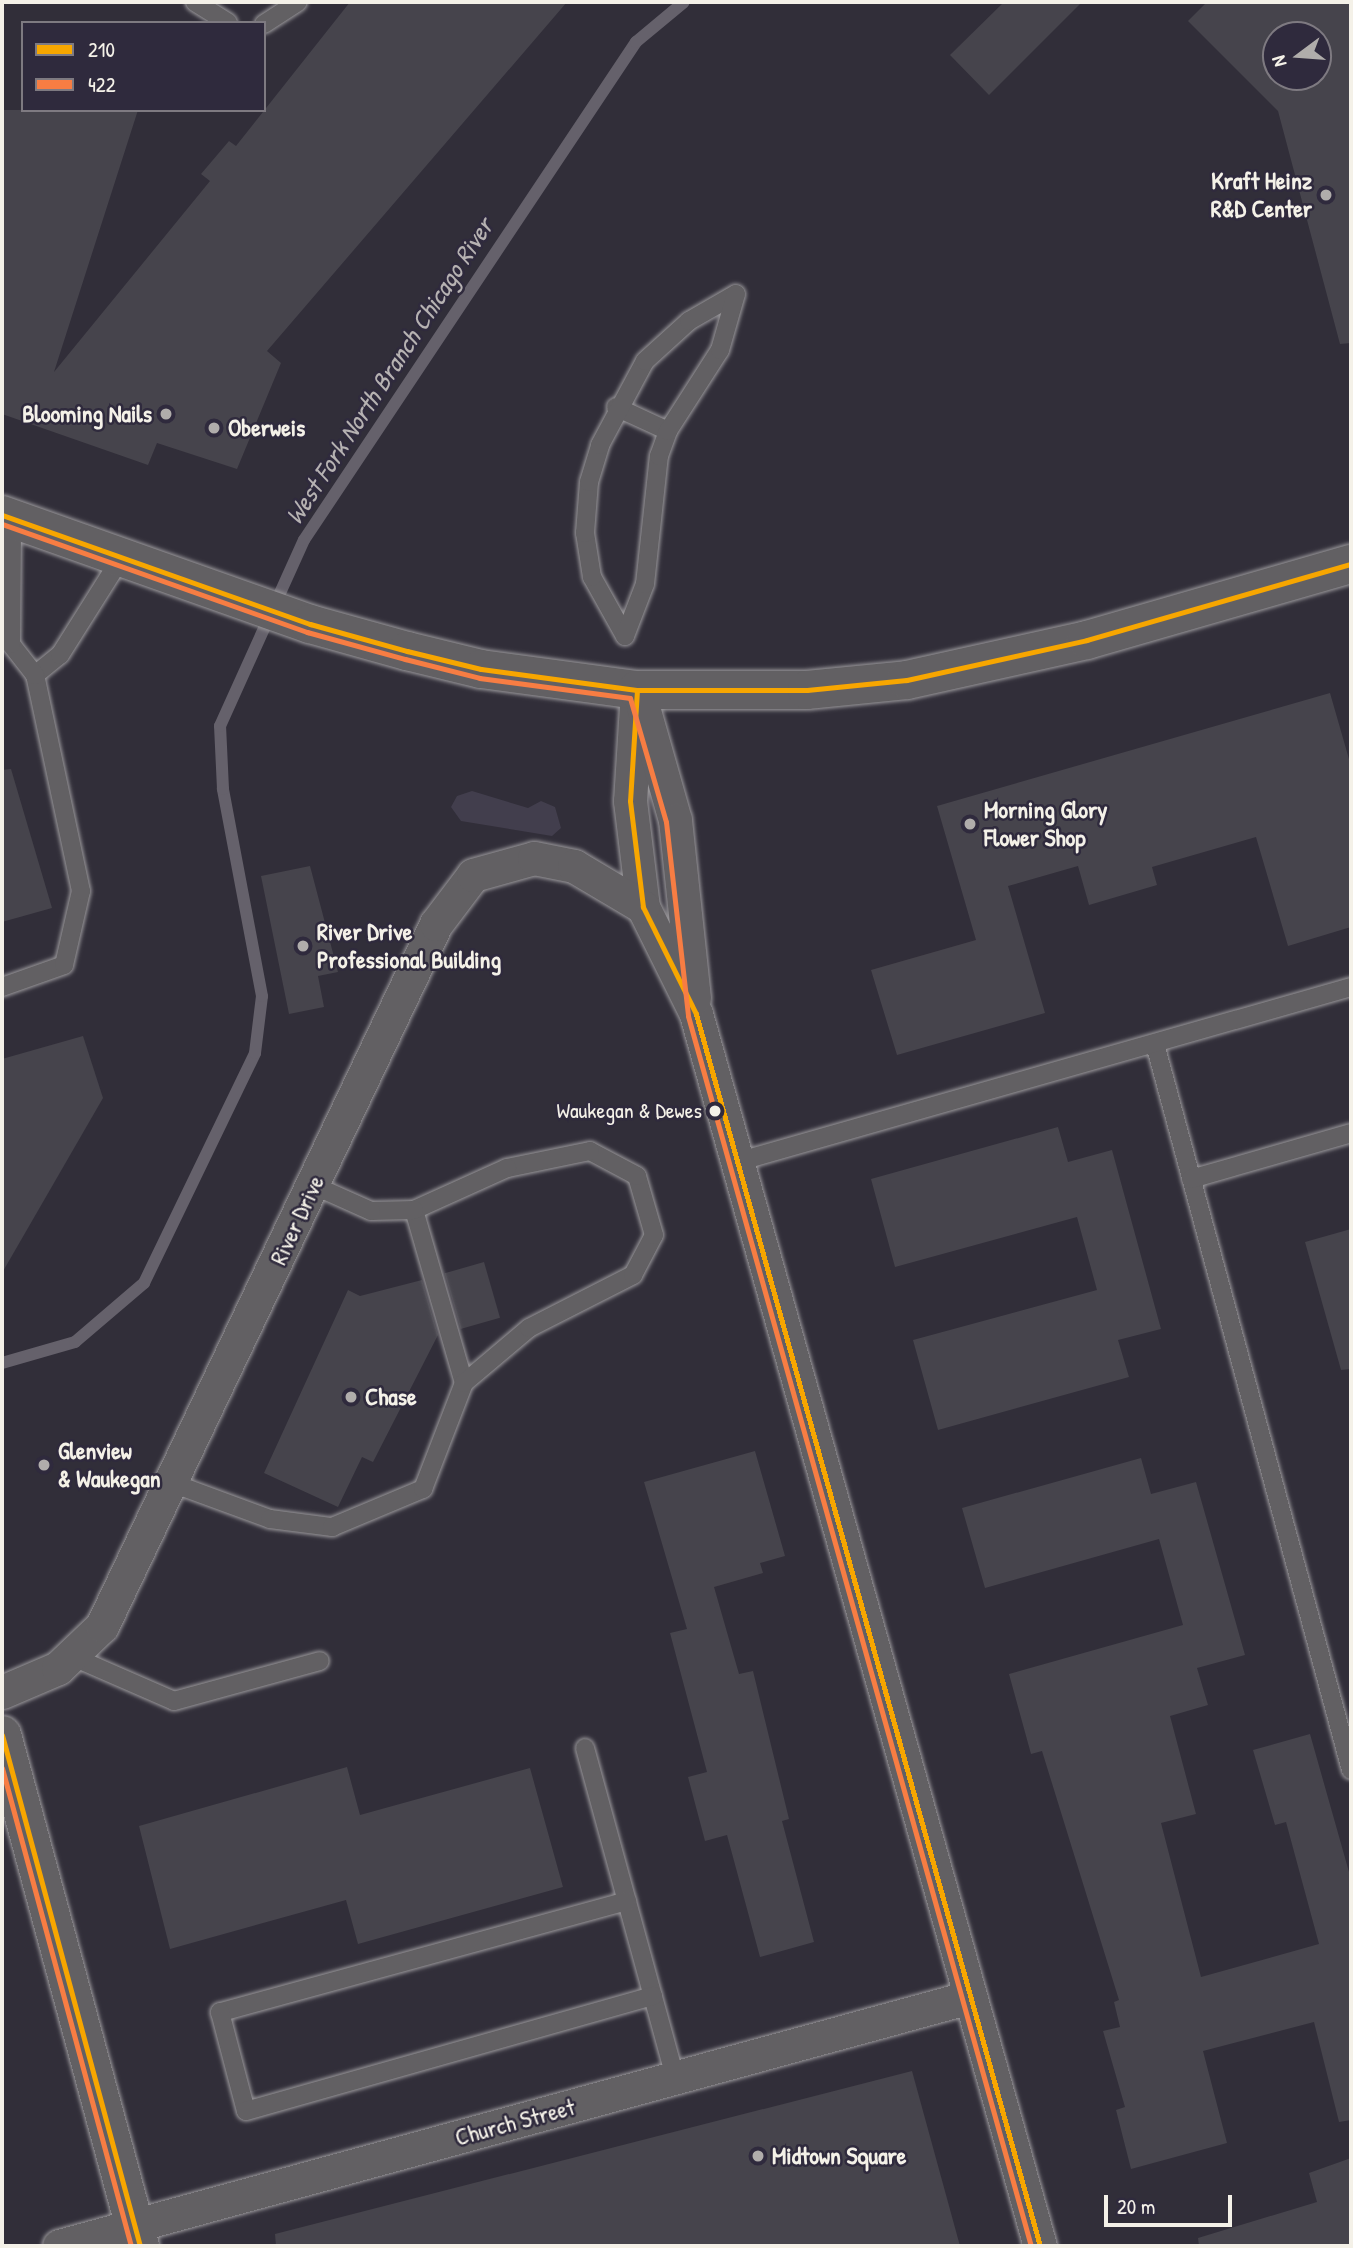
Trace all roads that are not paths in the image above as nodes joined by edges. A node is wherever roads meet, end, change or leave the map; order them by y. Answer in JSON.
{"nodes":[{"id":1,"x":195,"y":2,"type":"edge"},
{"id":2,"x":298,"y":2,"type":"edge"},
{"id":3,"x":225,"y":21,"type":"edge"},
{"id":4,"x":266,"y":23,"type":"edge"},
{"id":5,"x":616,"y":407,"type":"junction"},
{"id":6,"x":668,"y":431,"type":"junction"},
{"id":7,"x":7,"y":516,"type":"edge"},
{"id":8,"x":123,"y":554,"type":"junction"},
{"id":9,"x":1351,"y":564,"type":"edge"},
{"id":10,"x":35,"y":675,"type":"junction"},
{"id":11,"x":637,"y":690,"type":"junction"},
{"id":12,"x":643,"y":907,"type":"junction"},
{"id":13,"x":2,"y":987,"type":"edge"},
{"id":14,"x":1351,"y":987,"type":"edge"},
{"id":15,"x":695,"y":1014,"type":"junction"},
{"id":16,"x":1155,"y":1044,"type":"junction"},
{"id":17,"x":1351,"y":1133,"type":"edge"},
{"id":18,"x":737,"y":1163,"type":"junction"},
{"id":19,"x":1191,"y":1179,"type":"junction"},
{"id":20,"x":313,"y":1185,"type":"junction"},
{"id":21,"x":414,"y":1210,"type":"junction"},
{"id":22,"x":464,"y":1383,"type":"junction"},
{"id":23,"x":172,"y":1483,"type":"junction"},
{"id":24,"x":71,"y":1656,"type":"junction"},
{"id":25,"x":320,"y":1661,"type":"dead end"},
{"id":26,"x":2,"y":1692,"type":"edge"},
{"id":27,"x":2,"y":1735,"type":"edge"},
{"id":28,"x":585,"y":1748,"type":"dead end"},
{"id":29,"x":1351,"y":1770,"type":"edge"},
{"id":30,"x":626,"y":1900,"type":"junction"},
{"id":31,"x":653,"y":1996,"type":"junction"},
{"id":32,"x":970,"y":1997,"type":"junction"},
{"id":33,"x":675,"y":2078,"type":"junction"},
{"id":34,"x":137,"y":2236,"type":"edge"},
{"id":35,"x":59,"y":2246,"type":"edge"},
{"id":36,"x":1040,"y":2246,"type":"edge"}],
"edges":[{"from":1,"to":3,"type":"lane"},
{"from":2,"to":4,"type":"lane"},
{"from":5,"to":6,"type":"lane"},
{"from":5,"to":6,"type":"lane"},
{"from":5,"to":6,"type":"lane"},
{"from":7,"to":8,"type":"main road"},
{"from":7,"to":10,"type":"lane"},
{"from":8,"to":10,"type":"lane"},
{"from":8,"to":11,"type":"main road"},
{"from":9,"to":11,"type":"main road"},
{"from":10,"to":13,"type":"lane"},
{"from":11,"to":12,"type":"street"},
{"from":11,"to":15,"type":"street"},
{"from":12,"to":15,"type":"street"},
{"from":12,"to":20,"type":"street","name":"River Drive"},
{"from":14,"to":16,"type":"lane"},
{"from":15,"to":18,"type":"street"},
{"from":16,"to":18,"type":"lane"},
{"from":16,"to":19,"type":"lane"},
{"from":17,"to":19,"type":"lane"},
{"from":18,"to":32,"type":"street"},
{"from":19,"to":29,"type":"lane"},
{"from":20,"to":21,"type":"lane"},
{"from":20,"to":23,"type":"street","name":"River Drive"},
{"from":21,"to":22,"type":"lane"},
{"from":21,"to":22,"type":"lane"},
{"from":22,"to":23,"type":"lane"},
{"from":23,"to":24,"type":"street","name":"River Drive"},
{"from":24,"to":25,"type":"lane"},
{"from":24,"to":26,"type":"street","name":"River Drive"},
{"from":27,"to":34,"type":"main road"},
{"from":28,"to":30,"type":"lane"},
{"from":30,"to":31,"type":"lane"},
{"from":30,"to":31,"type":"lane"},
{"from":31,"to":33,"type":"lane"},
{"from":32,"to":33,"type":"street","name":"Church Street"},
{"from":32,"to":36,"type":"street"},
{"from":33,"to":34,"type":"street","name":"Church Street"},
{"from":34,"to":35,"type":"street","name":"Church Street"}]}
